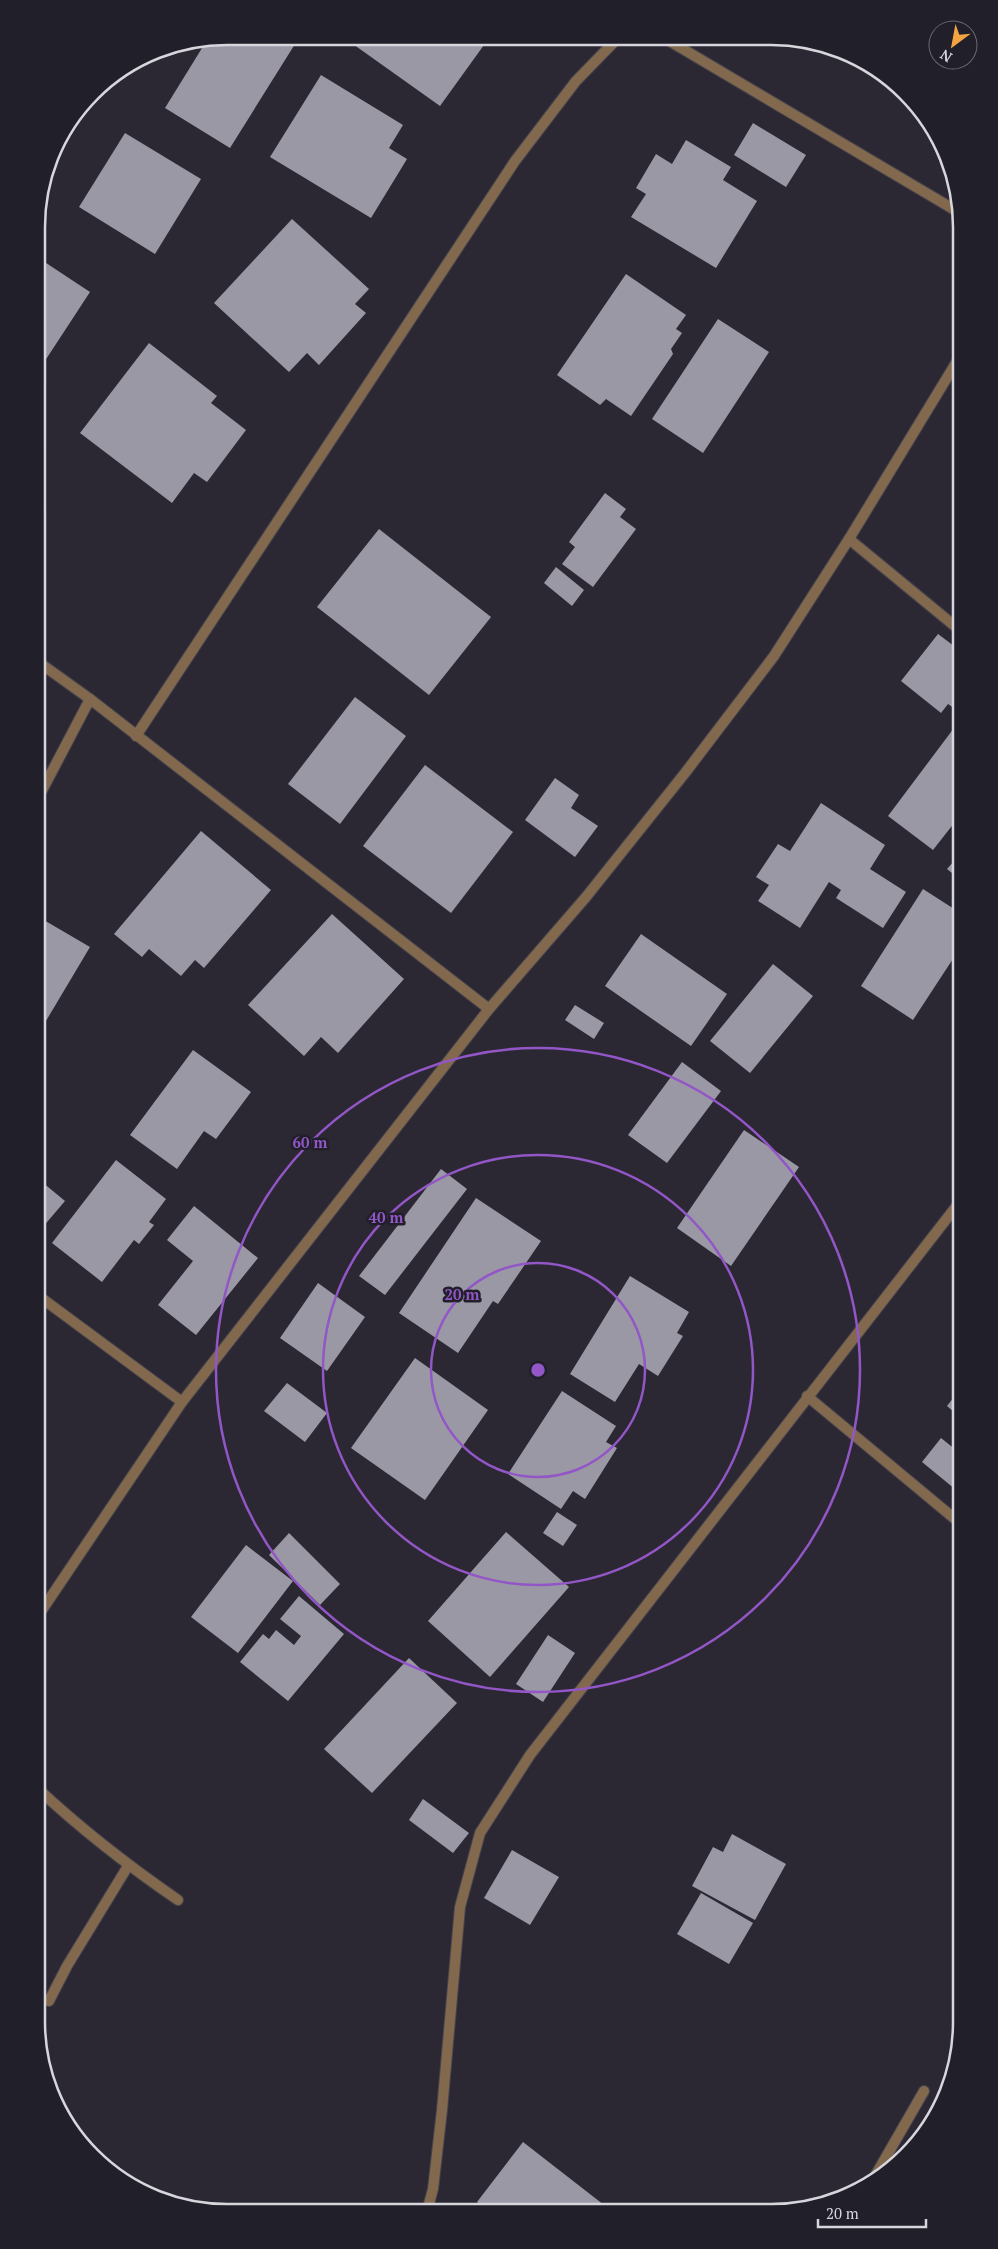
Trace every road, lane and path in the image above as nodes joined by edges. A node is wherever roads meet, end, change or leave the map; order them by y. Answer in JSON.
{"nodes":[{"id":1,"x":611,"y":45,"type":"edge"},
{"id":2,"x":676,"y":45,"type":"edge"},
{"id":3,"x":952,"y":207,"type":"edge"},
{"id":4,"x":953,"y":368,"type":"edge"},
{"id":5,"x":849,"y":539,"type":"junction"},
{"id":6,"x":953,"y":625,"type":"edge"},
{"id":7,"x":45,"y":667,"type":"edge"},
{"id":8,"x":90,"y":699,"type":"junction"},
{"id":9,"x":136,"y":736,"type":"junction"},
{"id":10,"x":45,"y":783,"type":"edge"},
{"id":11,"x":489,"y":1009,"type":"junction"},
{"id":12,"x":953,"y":1210,"type":"edge"},
{"id":13,"x":45,"y":1301,"type":"edge"},
{"id":14,"x":807,"y":1396,"type":"junction"},
{"id":15,"x":182,"y":1402,"type":"junction"},
{"id":16,"x":953,"y":1517,"type":"edge"},
{"id":17,"x":45,"y":1606,"type":"edge"},
{"id":18,"x":45,"y":1796,"type":"edge"},
{"id":19,"x":128,"y":1866,"type":"junction"},
{"id":20,"x":178,"y":1900,"type":"dead end"},
{"id":21,"x":49,"y":2001,"type":"dead end"},
{"id":22,"x":924,"y":2090,"type":"dead end"},
{"id":23,"x":881,"y":2167,"type":"edge"},
{"id":24,"x":429,"y":2204,"type":"edge"}],
"edges":[{"from":1,"to":9,"type":"street"},
{"from":2,"to":3,"type":"street"},
{"from":4,"to":5,"type":"street"},
{"from":5,"to":6,"type":"street"},
{"from":5,"to":11,"type":"street"},
{"from":7,"to":8,"type":"street"},
{"from":8,"to":9,"type":"street"},
{"from":8,"to":10,"type":"street"},
{"from":9,"to":11,"type":"street"},
{"from":11,"to":15,"type":"street"},
{"from":12,"to":14,"type":"street"},
{"from":13,"to":15,"type":"street"},
{"from":14,"to":16,"type":"street"},
{"from":14,"to":24,"type":"street"},
{"from":15,"to":17,"type":"street"},
{"from":18,"to":19,"type":"street"},
{"from":19,"to":20,"type":"street"},
{"from":19,"to":21,"type":"street"},
{"from":22,"to":23,"type":"street"}]}
